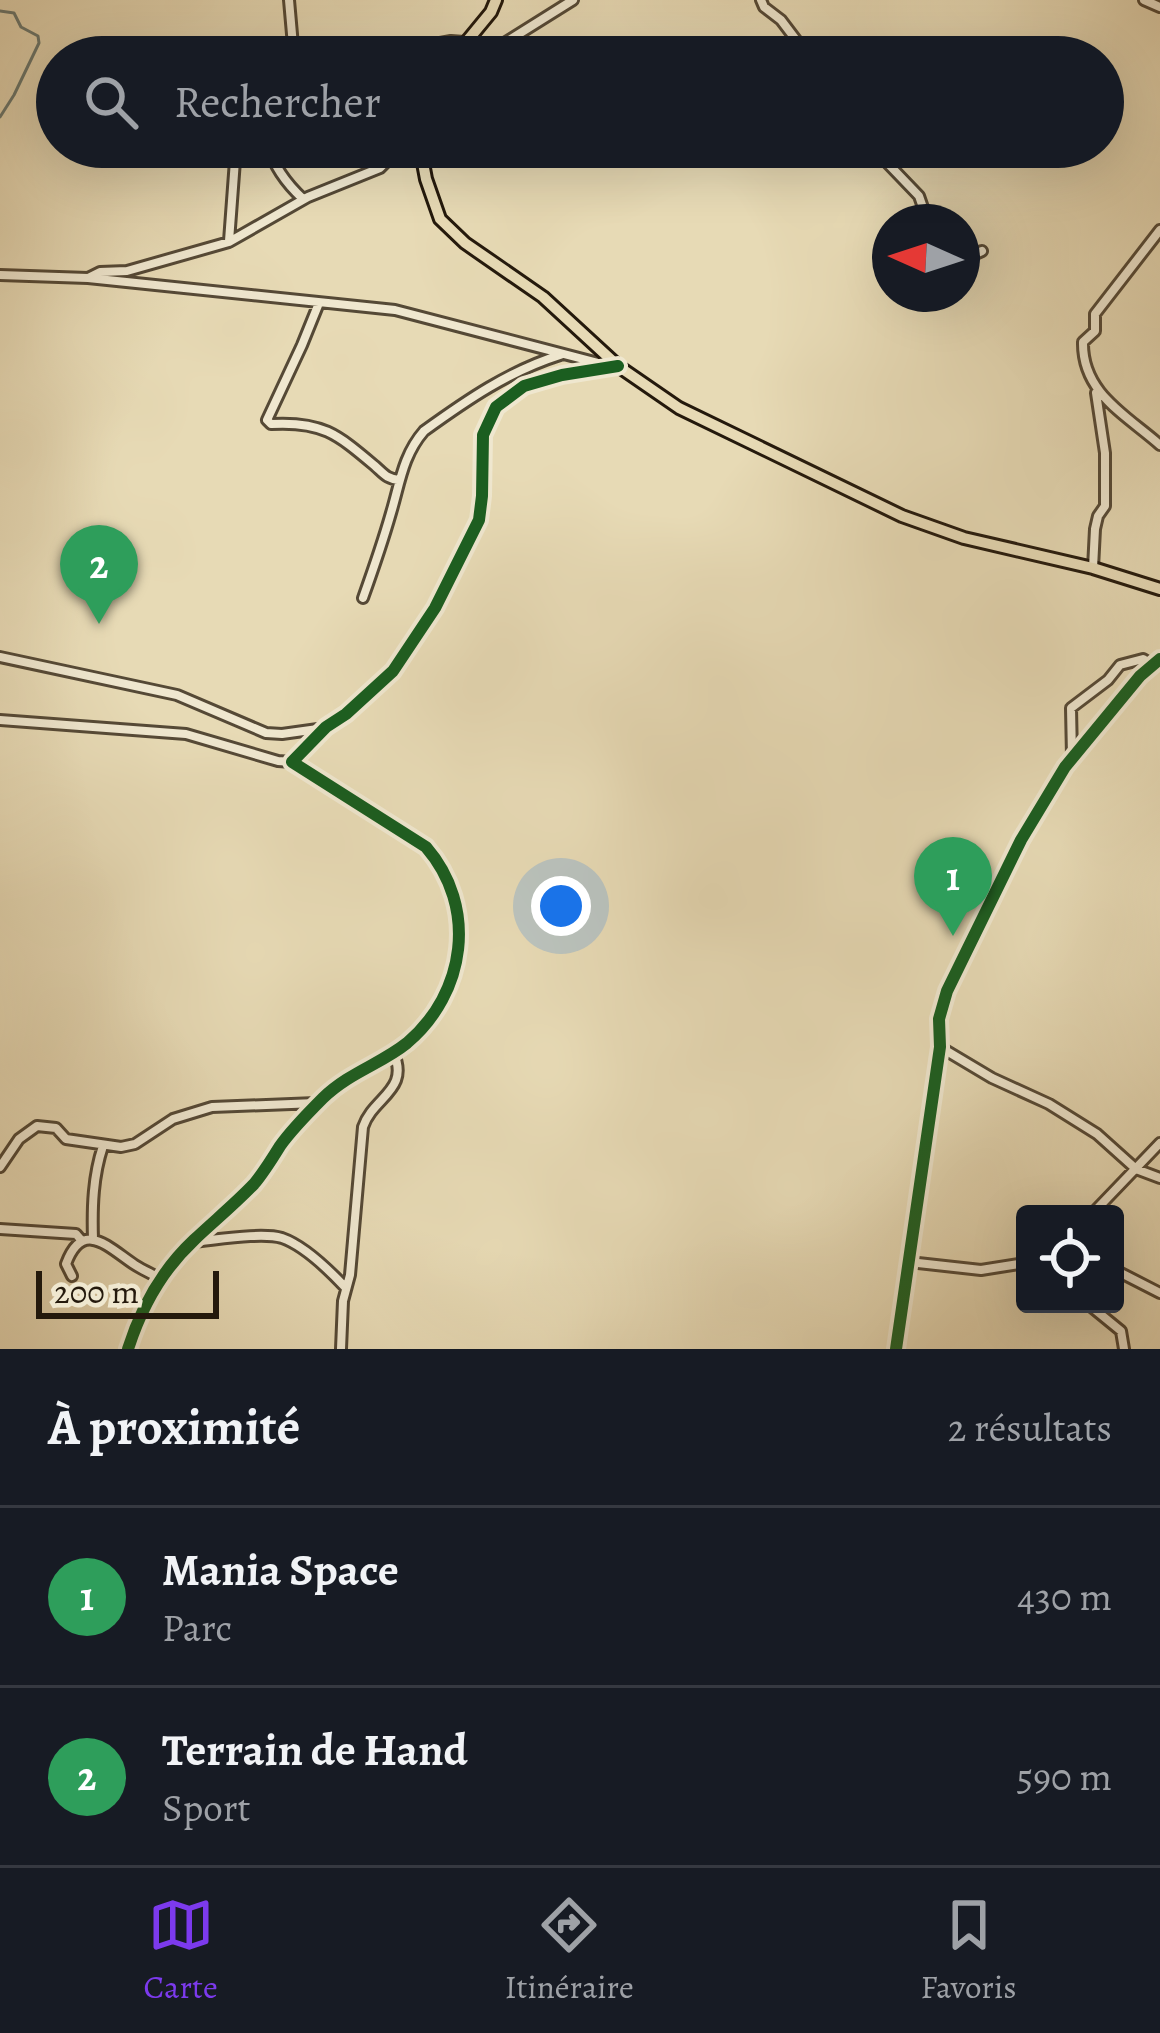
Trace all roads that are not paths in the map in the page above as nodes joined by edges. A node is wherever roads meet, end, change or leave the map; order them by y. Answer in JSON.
{"nodes":[{"id":1,"x":289,"y":0,"type":"edge"},
{"id":2,"x":572,"y":0,"type":"edge"},
{"id":3,"x":761,"y":0,"type":"edge"},
{"id":4,"x":1144,"y":0,"type":"edge"},
{"id":5,"x":496,"y":4,"type":"edge"},
{"id":6,"x":1160,"y":7,"type":"edge"},
{"id":7,"x":292,"y":36,"type":"edge"},
{"id":8,"x":470,"y":36,"type":"edge"},
{"id":9,"x":515,"y":36,"type":"edge"},
{"id":10,"x":793,"y":36,"type":"edge"},
{"id":11,"x":234,"y":168,"type":"edge"},
{"id":12,"x":278,"y":168,"type":"edge"},
{"id":13,"x":380,"y":168,"type":"edge"},
{"id":14,"x":424,"y":168,"type":"edge"},
{"id":15,"x":893,"y":168,"type":"edge"},
{"id":16,"x":303,"y":199,"type":"junction"},
{"id":17,"x":922,"y":204,"type":"edge"},
{"id":18,"x":1160,"y":230,"type":"edge"},
{"id":19,"x":229,"y":242,"type":"junction"},
{"id":20,"x":0,"y":275,"type":"edge"},
{"id":21,"x":88,"y":278,"type":"junction"},
{"id":22,"x":319,"y":303,"type":"junction"},
{"id":23,"x":561,"y":355,"type":"junction"},
{"id":24,"x":613,"y":366,"type":"junction"},
{"id":25,"x":1096,"y":391,"type":"junction"},
{"id":26,"x":1160,"y":445,"type":"edge"},
{"id":27,"x":399,"y":480,"type":"junction"},
{"id":28,"x":1093,"y":568,"type":"junction"},
{"id":29,"x":1160,"y":589,"type":"edge"},
{"id":30,"x":363,"y":598,"type":"dead end"},
{"id":31,"x":0,"y":657,"type":"edge"},
{"id":32,"x":1156,"y":662,"type":"edge"},
{"id":33,"x":0,"y":720,"type":"edge"},
{"id":34,"x":326,"y":727,"type":"junction"},
{"id":35,"x":1072,"y":758,"type":"junction"},
{"id":36,"x":292,"y":762,"type":"junction"},
{"id":37,"x":940,"y":1047,"type":"junction"},
{"id":38,"x":393,"y":1052,"type":"junction"},
{"id":39,"x":318,"y":1103,"type":"junction"},
{"id":40,"x":1160,"y":1143,"type":"edge"},
{"id":41,"x":104,"y":1145,"type":"junction"},
{"id":42,"x":0,"y":1167,"type":"edge"},
{"id":43,"x":1136,"y":1168,"type":"junction"},
{"id":44,"x":1160,"y":1178,"type":"edge"},
{"id":45,"x":1101,"y":1205,"type":"edge"},
{"id":46,"x":0,"y":1229,"type":"edge"},
{"id":47,"x":87,"y":1240,"type":"junction"},
{"id":48,"x":192,"y":1242,"type":"junction"},
{"id":49,"x":909,"y":1262,"type":"junction"},
{"id":50,"x":1016,"y":1264,"type":"edge"},
{"id":51,"x":1124,"y":1275,"type":"edge"},
{"id":52,"x":72,"y":1276,"type":"dead end"},
{"id":53,"x":161,"y":1279,"type":"junction"},
{"id":54,"x":345,"y":1287,"type":"junction"},
{"id":55,"x":1160,"y":1293,"type":"edge"},
{"id":56,"x":1099,"y":1313,"type":"edge"},
{"id":57,"x":128,"y":1349,"type":"edge"},
{"id":58,"x":340,"y":1349,"type":"edge"},
{"id":59,"x":896,"y":1349,"type":"edge"},
{"id":60,"x":1124,"y":1349,"type":"edge"}],
"edges":[{"from":1,"to":7,"type":"street"},
{"from":2,"to":9,"type":"street"},
{"from":3,"to":10,"type":"street"},
{"from":4,"to":6,"type":"street"},
{"from":5,"to":8,"type":"main road"},
{"from":11,"to":19,"type":"street"},
{"from":12,"to":16,"type":"street"},
{"from":13,"to":16,"type":"street"},
{"from":14,"to":24,"type":"main road"},
{"from":15,"to":17,"type":"street"},
{"from":16,"to":19,"type":"street"},
{"from":18,"to":25,"type":"street"},
{"from":19,"to":21,"type":"street"},
{"from":20,"to":21,"type":"street"},
{"from":21,"to":22,"type":"street"},
{"from":22,"to":23,"type":"street"},
{"from":22,"to":27,"type":"street"},
{"from":23,"to":24,"type":"street"},
{"from":23,"to":27,"type":"street"},
{"from":24,"to":28,"type":"main road"},
{"from":24,"to":34,"type":"street"},
{"from":25,"to":26,"type":"street"},
{"from":25,"to":28,"type":"street"},
{"from":27,"to":30,"type":"street"},
{"from":28,"to":29,"type":"main road"},
{"from":31,"to":34,"type":"street"},
{"from":32,"to":35,"type":"street"},
{"from":32,"to":35,"type":"street"},
{"from":33,"to":36,"type":"street"},
{"from":34,"to":36,"type":"street"},
{"from":35,"to":37,"type":"street"},
{"from":36,"to":38,"type":"street"},
{"from":37,"to":43,"type":"street"},
{"from":37,"to":49,"type":"street"},
{"from":38,"to":39,"type":"street"},
{"from":38,"to":54,"type":"street"},
{"from":39,"to":41,"type":"street"},
{"from":39,"to":48,"type":"street"},
{"from":40,"to":43,"type":"street"},
{"from":41,"to":42,"type":"street"},
{"from":41,"to":47,"type":"street"},
{"from":43,"to":44,"type":"street"},
{"from":43,"to":45,"type":"street"},
{"from":46,"to":47,"type":"street"},
{"from":47,"to":52,"type":"street"},
{"from":47,"to":53,"type":"street"},
{"from":48,"to":53,"type":"street"},
{"from":48,"to":54,"type":"street"},
{"from":49,"to":50,"type":"street"},
{"from":49,"to":59,"type":"street"},
{"from":51,"to":55,"type":"street"},
{"from":53,"to":57,"type":"street"},
{"from":54,"to":58,"type":"street"},
{"from":56,"to":60,"type":"street"}]}
